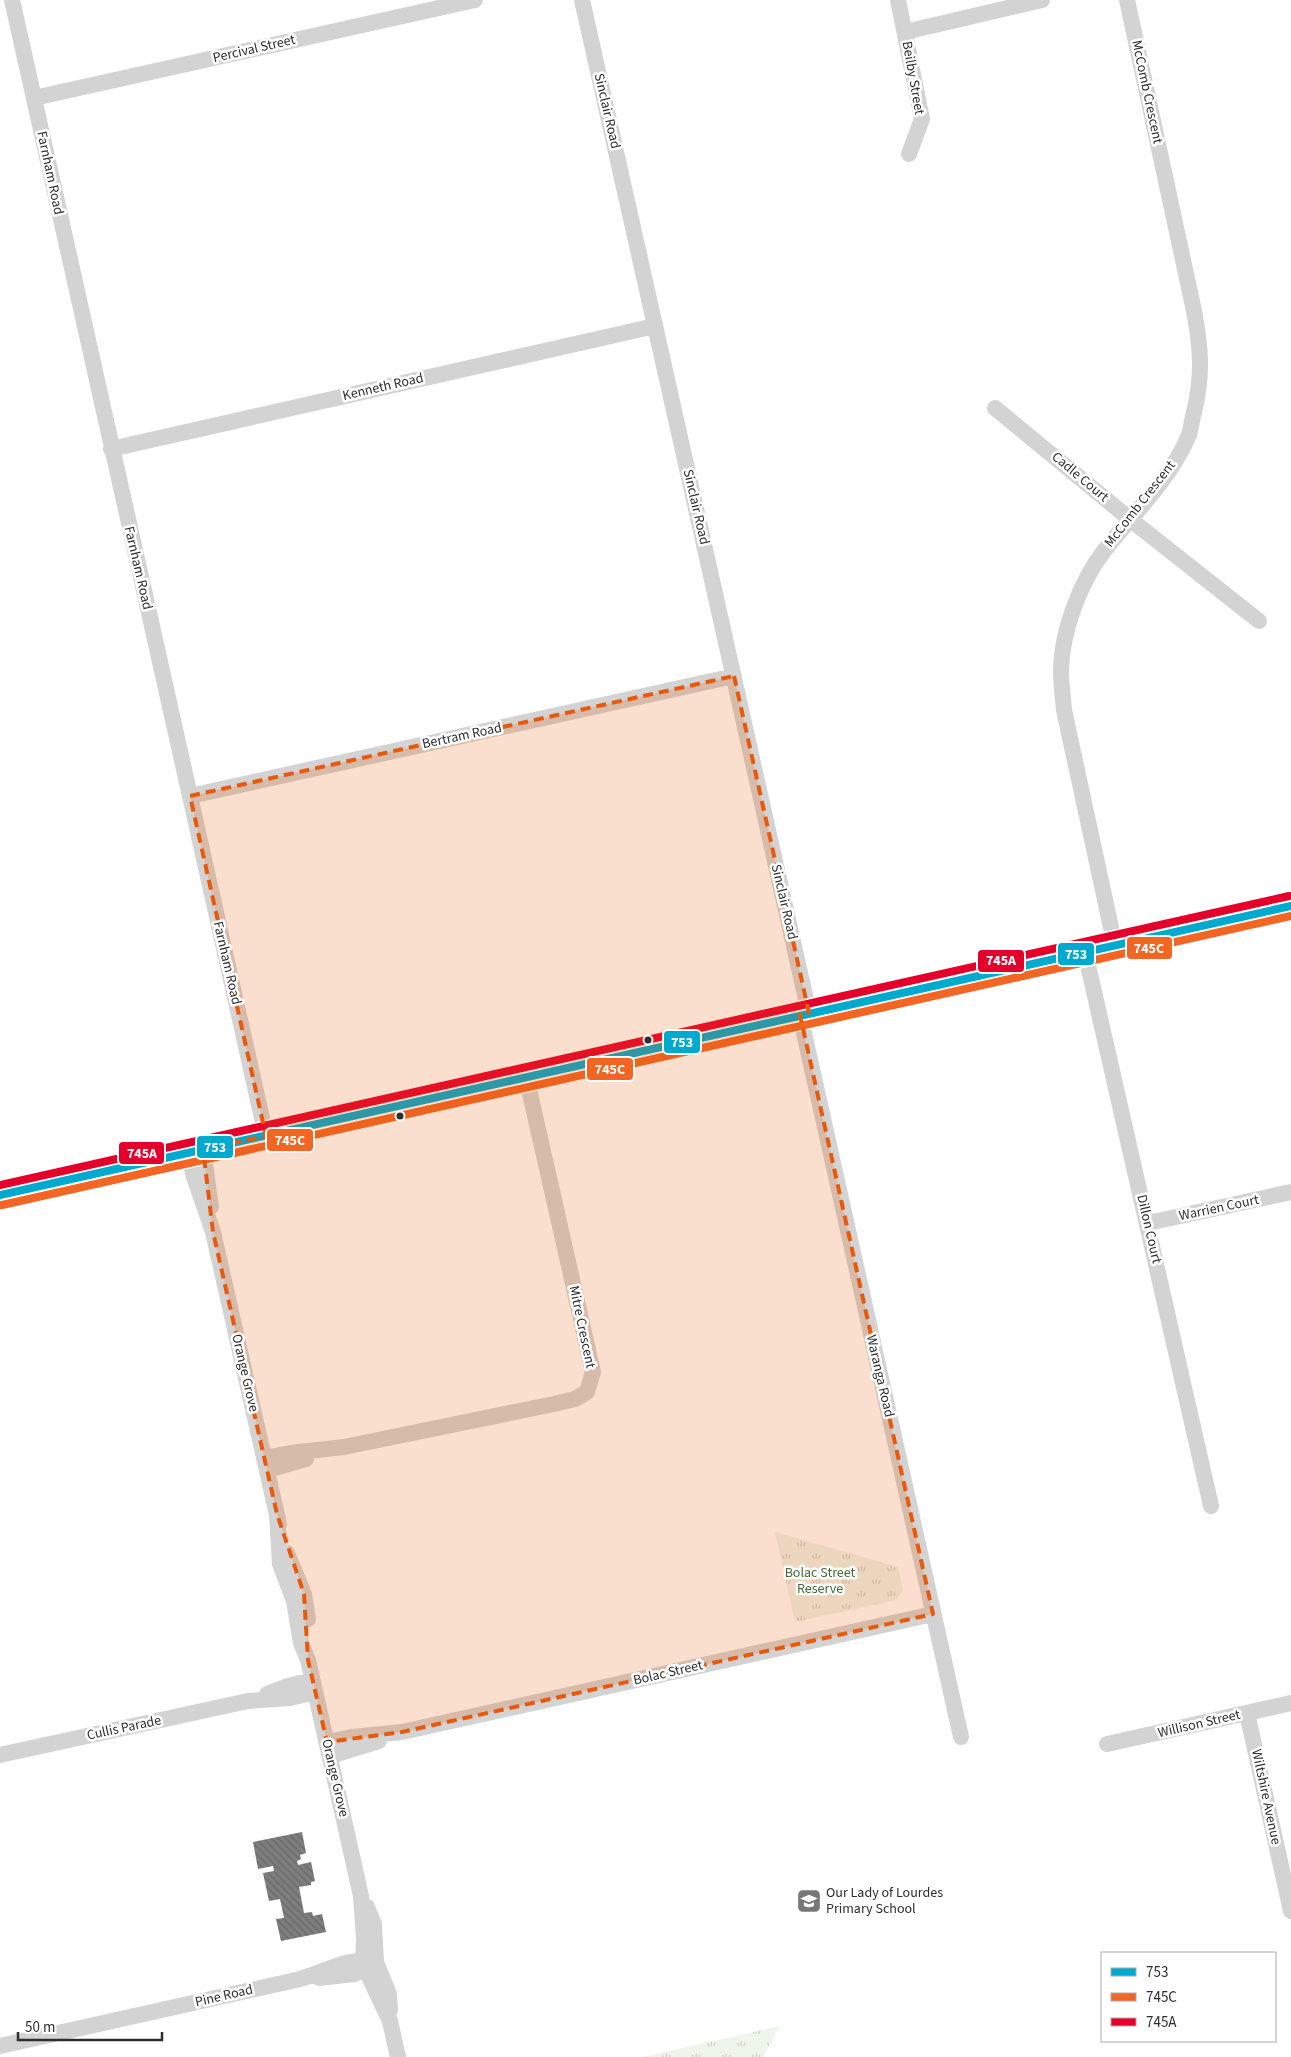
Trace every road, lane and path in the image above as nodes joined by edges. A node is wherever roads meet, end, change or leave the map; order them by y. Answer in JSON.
{"nodes":[{"id":1,"x":12,"y":0,"type":"edge"},
{"id":2,"x":475,"y":0,"type":"edge"},
{"id":3,"x":582,"y":0,"type":"edge"},
{"id":4,"x":898,"y":0,"type":"edge"},
{"id":5,"x":1042,"y":0,"type":"edge"},
{"id":6,"x":1127,"y":0,"type":"edge"},
{"id":7,"x":905,"y":32,"type":"junction"},
{"id":8,"x":34,"y":98,"type":"junction"},
{"id":9,"x":909,"y":154,"type":"dead end"},
{"id":10,"x":655,"y":326,"type":"junction"},
{"id":11,"x":995,"y":408,"type":"dead end"},
{"id":12,"x":111,"y":449,"type":"junction"},
{"id":13,"x":1131,"y":520,"type":"junction"},
{"id":14,"x":1259,"y":621,"type":"dead end"},
{"id":15,"x":734,"y":676,"type":"junction"},
{"id":16,"x":190,"y":796,"type":"junction"},
{"id":17,"x":1291,"y":906,"type":"edge"},
{"id":18,"x":1116,"y":946,"type":"junction"},
{"id":19,"x":1085,"y":952,"type":"junction"},
{"id":20,"x":805,"y":1014,"type":"junction"},
{"id":21,"x":526,"y":1076,"type":"junction"},
{"id":22,"x":266,"y":1136,"type":"junction"},
{"id":23,"x":196,"y":1151,"type":"junction"},
{"id":24,"x":1291,"y":1192,"type":"edge"},
{"id":25,"x":0,"y":1194,"type":"edge"},
{"id":26,"x":1148,"y":1223,"type":"junction"},
{"id":27,"x":265,"y":1464,"type":"junction"},
{"id":28,"x":1211,"y":1506,"type":"dead end"},
{"id":29,"x":933,"y":1614,"type":"junction"},
{"id":30,"x":314,"y":1686,"type":"junction"},
{"id":31,"x":1291,"y":1703,"type":"edge"},
{"id":32,"x":1248,"y":1713,"type":"junction"},
{"id":33,"x":961,"y":1737,"type":"dead end"},
{"id":34,"x":1108,"y":1744,"type":"dead end"},
{"id":35,"x":328,"y":1749,"type":"junction"},
{"id":36,"x":0,"y":1755,"type":"edge"},
{"id":37,"x":1291,"y":1911,"type":"edge"},
{"id":38,"x":368,"y":1964,"type":"junction"},
{"id":39,"x":0,"y":2046,"type":"edge"},
{"id":40,"x":398,"y":2057,"type":"edge"}],
"edges":[{"from":1,"to":8,"type":"street","name":"Farnham Road"},
{"from":2,"to":8,"type":"street","name":"Percival Street"},
{"from":3,"to":10,"type":"street","name":"Sinclair Road"},
{"from":4,"to":7,"type":"street","name":"Beilby Street"},
{"from":5,"to":7,"type":"street"},
{"from":6,"to":13,"type":"street","name":"McComb Crescent"},
{"from":7,"to":9,"type":"street","name":"Beilby Street"},
{"from":8,"to":12,"type":"street","name":"Farnham Road"},
{"from":10,"to":12,"type":"street","name":"Kenneth Road"},
{"from":10,"to":15,"type":"street","name":"Sinclair Road"},
{"from":11,"to":13,"type":"street","name":"Cadle Court"},
{"from":12,"to":16,"type":"street","name":"Farnham Road"},
{"from":13,"to":14,"type":"street","name":"Cadle Court"},
{"from":13,"to":18,"type":"street","name":"McComb Crescent"},
{"from":15,"to":16,"type":"street","name":"Bertram Road"},
{"from":15,"to":20,"type":"street","name":"Sinclair Road"},
{"from":16,"to":22,"type":"street","name":"Farnham Road"},
{"from":17,"to":18,"type":"main road"},
{"from":18,"to":19,"type":"main road"},
{"from":19,"to":20,"type":"main road"},
{"from":19,"to":26,"type":"street","name":"Dillon Court"},
{"from":20,"to":21,"type":"main road"},
{"from":20,"to":29,"type":"street","name":"Waranga Road"},
{"from":21,"to":22,"type":"main road"},
{"from":21,"to":27,"type":"street","name":"Mitre Crescent"},
{"from":22,"to":23,"type":"main road"},
{"from":23,"to":25,"type":"main road"},
{"from":23,"to":27,"type":"street","name":"Orange Grove"},
{"from":24,"to":26,"type":"street","name":"Warrien Court"},
{"from":26,"to":28,"type":"street","name":"Dillon Court"},
{"from":27,"to":30,"type":"street","name":"Orange Grove"},
{"from":29,"to":33,"type":"street","name":"Waranga Road"},
{"from":29,"to":35,"type":"street","name":"Bolac Street"},
{"from":30,"to":35,"type":"street","name":"Orange Grove"},
{"from":30,"to":36,"type":"street","name":"Cullis Parade"},
{"from":31,"to":32,"type":"street","name":"Willison Street"},
{"from":32,"to":34,"type":"street","name":"Willison Street"},
{"from":32,"to":37,"type":"street","name":"Wiltshire Avenue"},
{"from":35,"to":38,"type":"street","name":"Orange Grove"},
{"from":38,"to":39,"type":"street","name":"Pine Road"},
{"from":38,"to":40,"type":"street","name":"Orange Grove"}]}
